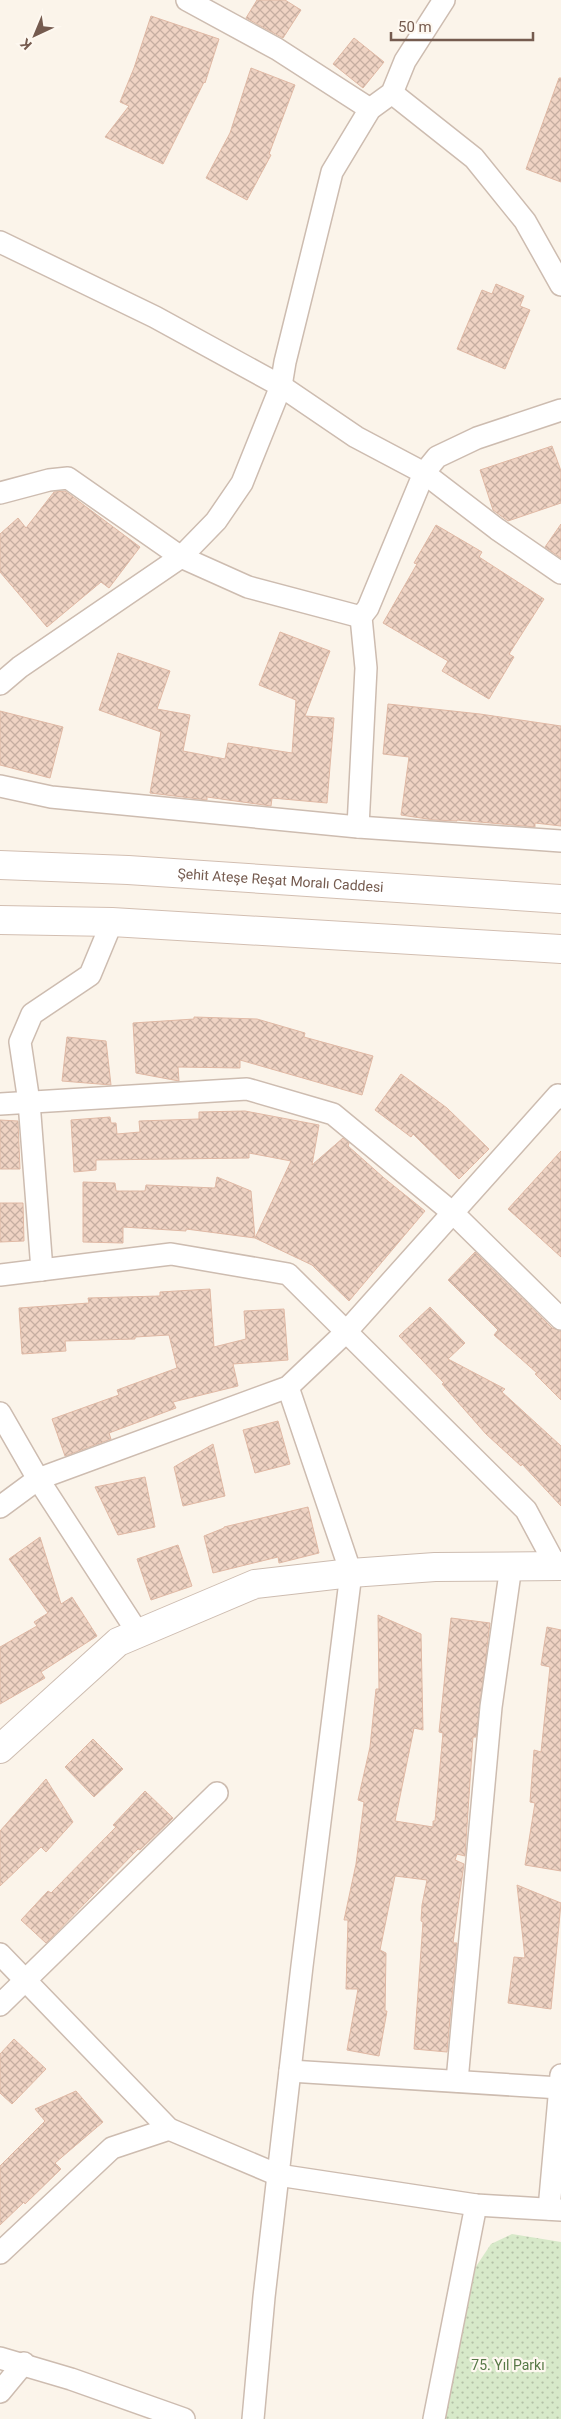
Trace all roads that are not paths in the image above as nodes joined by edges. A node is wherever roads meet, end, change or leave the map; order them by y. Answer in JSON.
{"nodes":[{"id":1,"x":187,"y":0,"type":"edge"},
{"id":2,"x":444,"y":0,"type":"edge"},
{"id":3,"x":392,"y":93,"type":"junction"},
{"id":4,"x":370,"y":109,"type":"junction"},
{"id":5,"x":0,"y":242,"type":"edge"},
{"id":6,"x":561,"y":285,"type":"edge"},
{"id":7,"x":281,"y":386,"type":"junction"},
{"id":8,"x":561,"y":410,"type":"edge"},
{"id":9,"x":424,"y":473,"type":"junction"},
{"id":10,"x":0,"y":493,"type":"edge"},
{"id":11,"x":181,"y":557,"type":"junction"},
{"id":12,"x":561,"y":573,"type":"edge"},
{"id":13,"x":361,"y":617,"type":"junction"},
{"id":14,"x":0,"y":684,"type":"edge"},
{"id":15,"x":0,"y":786,"type":"edge"},
{"id":16,"x":358,"y":827,"type":"junction"},
{"id":17,"x":561,"y":841,"type":"edge"},
{"id":18,"x":0,"y":864,"type":"edge"},
{"id":19,"x":561,"y":899,"type":"edge"},
{"id":20,"x":0,"y":920,"type":"edge"},
{"id":21,"x":112,"y":922,"type":"junction"},
{"id":22,"x":561,"y":949,"type":"edge"},
{"id":23,"x":561,"y":1098,"type":"edge"},
{"id":24,"x":29,"y":1102,"type":"junction"},
{"id":25,"x":0,"y":1104,"type":"edge"},
{"id":26,"x":452,"y":1213,"type":"junction"},
{"id":27,"x":42,"y":1270,"type":"junction"},
{"id":28,"x":0,"y":1275,"type":"edge"},
{"id":29,"x":561,"y":1318,"type":"edge"},
{"id":30,"x":346,"y":1332,"type":"junction"},
{"id":31,"x":288,"y":1386,"type":"junction"},
{"id":32,"x":0,"y":1413,"type":"edge"},
{"id":33,"x":38,"y":1478,"type":"junction"},
{"id":34,"x":0,"y":1507,"type":"edge"},
{"id":35,"x":511,"y":1566,"type":"junction"},
{"id":36,"x":559,"y":1566,"type":"edge"},
{"id":37,"x":351,"y":1573,"type":"junction"},
{"id":38,"x":138,"y":1634,"type":"junction"},
{"id":39,"x":0,"y":1749,"type":"edge"},
{"id":40,"x":217,"y":1793,"type":"dead end"},
{"id":41,"x":0,"y":1954,"type":"edge"},
{"id":42,"x":25,"y":1978,"type":"junction"},
{"id":43,"x":0,"y":2005,"type":"edge"},
{"id":44,"x":290,"y":2070,"type":"junction"},
{"id":45,"x":457,"y":2081,"type":"junction"},
{"id":46,"x":560,"y":2081,"type":"edge"},
{"id":47,"x":169,"y":2129,"type":"junction"},
{"id":48,"x":278,"y":2175,"type":"junction"},
{"id":49,"x":476,"y":2205,"type":"junction"},
{"id":50,"x":555,"y":2210,"type":"edge"},
{"id":51,"x":0,"y":2253,"type":"edge"},
{"id":52,"x":0,"y":2358,"type":"edge"},
{"id":53,"x":24,"y":2363,"type":"junction"},
{"id":54,"x":0,"y":2392,"type":"edge"},
{"id":55,"x":184,"y":2419,"type":"edge"},
{"id":56,"x":253,"y":2419,"type":"edge"},
{"id":57,"x":434,"y":2419,"type":"edge"}],
"edges":[{"from":1,"to":4,"type":"street"},
{"from":2,"to":3,"type":"street"},
{"from":3,"to":4,"type":"street"},
{"from":3,"to":6,"type":"street"},
{"from":4,"to":7,"type":"street"},
{"from":5,"to":7,"type":"street"},
{"from":7,"to":9,"type":"street"},
{"from":7,"to":11,"type":"street"},
{"from":8,"to":9,"type":"street"},
{"from":9,"to":12,"type":"street"},
{"from":9,"to":13,"type":"street"},
{"from":10,"to":11,"type":"street"},
{"from":11,"to":13,"type":"street"},
{"from":11,"to":14,"type":"street"},
{"from":13,"to":16,"type":"street"},
{"from":15,"to":16,"type":"street"},
{"from":16,"to":17,"type":"street"},
{"from":18,"to":19,"type":"main road","name":"Şehit Ateşe Reşat Moralı Caddesi"},
{"from":20,"to":21,"type":"main road"},
{"from":21,"to":22,"type":"main road"},
{"from":21,"to":24,"type":"street"},
{"from":23,"to":26,"type":"street"},
{"from":24,"to":25,"type":"street"},
{"from":24,"to":26,"type":"street"},
{"from":24,"to":27,"type":"street"},
{"from":26,"to":29,"type":"street"},
{"from":26,"to":30,"type":"street"},
{"from":27,"to":28,"type":"street"},
{"from":27,"to":30,"type":"street"},
{"from":30,"to":31,"type":"street"},
{"from":30,"to":36,"type":"street"},
{"from":31,"to":33,"type":"street"},
{"from":31,"to":37,"type":"street"},
{"from":32,"to":33,"type":"street"},
{"from":33,"to":34,"type":"street"},
{"from":33,"to":38,"type":"street"},
{"from":35,"to":36,"type":"main road"},
{"from":35,"to":37,"type":"main road"},
{"from":35,"to":45,"type":"street"},
{"from":37,"to":38,"type":"main road"},
{"from":37,"to":44,"type":"street"},
{"from":38,"to":39,"type":"main road"},
{"from":40,"to":42,"type":"street"},
{"from":41,"to":42,"type":"street"},
{"from":42,"to":43,"type":"street"},
{"from":42,"to":47,"type":"street"},
{"from":44,"to":45,"type":"street"},
{"from":44,"to":48,"type":"street"},
{"from":45,"to":46,"type":"street"},
{"from":46,"to":50,"type":"street"},
{"from":47,"to":48,"type":"street"},
{"from":47,"to":51,"type":"street"},
{"from":48,"to":49,"type":"street"},
{"from":48,"to":56,"type":"street"},
{"from":49,"to":50,"type":"street"},
{"from":49,"to":57,"type":"street"},
{"from":52,"to":53,"type":"street"},
{"from":53,"to":54,"type":"street"},
{"from":53,"to":55,"type":"street"}]}
